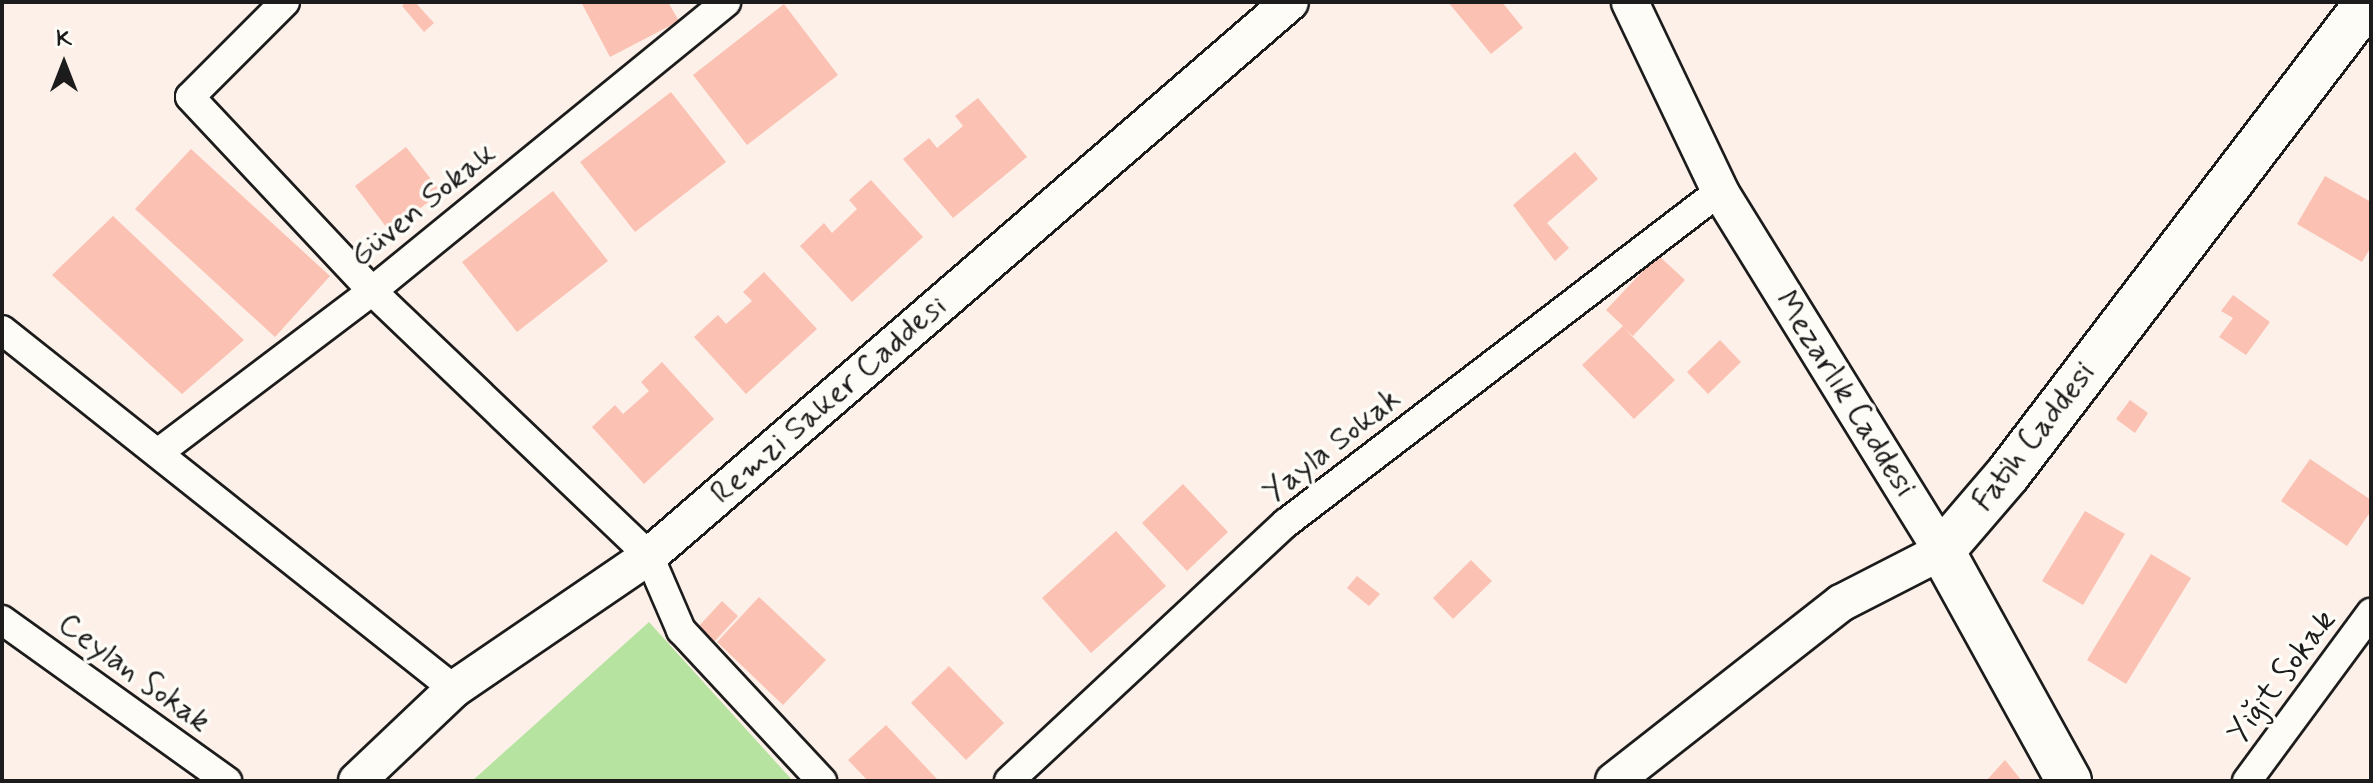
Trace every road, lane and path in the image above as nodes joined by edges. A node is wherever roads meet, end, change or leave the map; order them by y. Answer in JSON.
{"nodes":[{"id":1,"x":285,"y":2,"type":"edge"},
{"id":2,"x":726,"y":2,"type":"edge"},
{"id":3,"x":1290,"y":2,"type":"edge"},
{"id":4,"x":1630,"y":2,"type":"edge"},
{"id":5,"x":2368,"y":2,"type":"edge"},
{"id":6,"x":1720,"y":191,"type":"junction"},
{"id":7,"x":372,"y":291,"type":"junction"},
{"id":8,"x":2,"y":330,"type":"edge"},
{"id":9,"x":158,"y":453,"type":"junction"},
{"id":10,"x":1942,"y":551,"type":"junction"},
{"id":11,"x":649,"y":556,"type":"junction"},
{"id":12,"x":2,"y":620,"type":"edge"},
{"id":13,"x":2365,"y":622,"type":"edge"},
{"id":14,"x":2371,"y":657,"type":"edge"},
{"id":15,"x":454,"y":689,"type":"junction"},
{"id":16,"x":227,"y":781,"type":"edge"},
{"id":17,"x":357,"y":781,"type":"edge"},
{"id":18,"x":822,"y":781,"type":"edge"},
{"id":19,"x":1009,"y":781,"type":"edge"},
{"id":20,"x":1614,"y":781,"type":"edge"},
{"id":21,"x":2069,"y":781,"type":"edge"},
{"id":22,"x":2247,"y":781,"type":"edge"}],
"edges":[{"from":1,"to":7,"type":"street"},
{"from":2,"to":7,"type":"street","name":"Güven Sokak"},
{"from":3,"to":11,"type":"street","name":"Remzi Saker Caddesi"},
{"from":4,"to":6,"type":"street","name":"Mezarlık Caddesi"},
{"from":5,"to":10,"type":"main road","name":"Fatih Caddesi"},
{"from":6,"to":10,"type":"street","name":"Mezarlık Caddesi"},
{"from":6,"to":19,"type":"street","name":"Yayla Sokak"},
{"from":7,"to":9,"type":"street","name":"Güven Sokak"},
{"from":7,"to":11,"type":"street"},
{"from":8,"to":9,"type":"street"},
{"from":9,"to":15,"type":"street"},
{"from":10,"to":20,"type":"street","name":"Fatih Caddesi"},
{"from":10,"to":21,"type":"main road","name":"Mezarlık Caddesi"},
{"from":11,"to":15,"type":"street","name":"Remzi Saker Caddesi"},
{"from":11,"to":18,"type":"street"},
{"from":12,"to":16,"type":"street","name":"Ceylan Sokak"},
{"from":13,"to":14,"type":"street"},
{"from":13,"to":22,"type":"street","name":"Yiğit Sokak"},
{"from":15,"to":17,"type":"street","name":"Remzi Saker Caddesi"}]}
